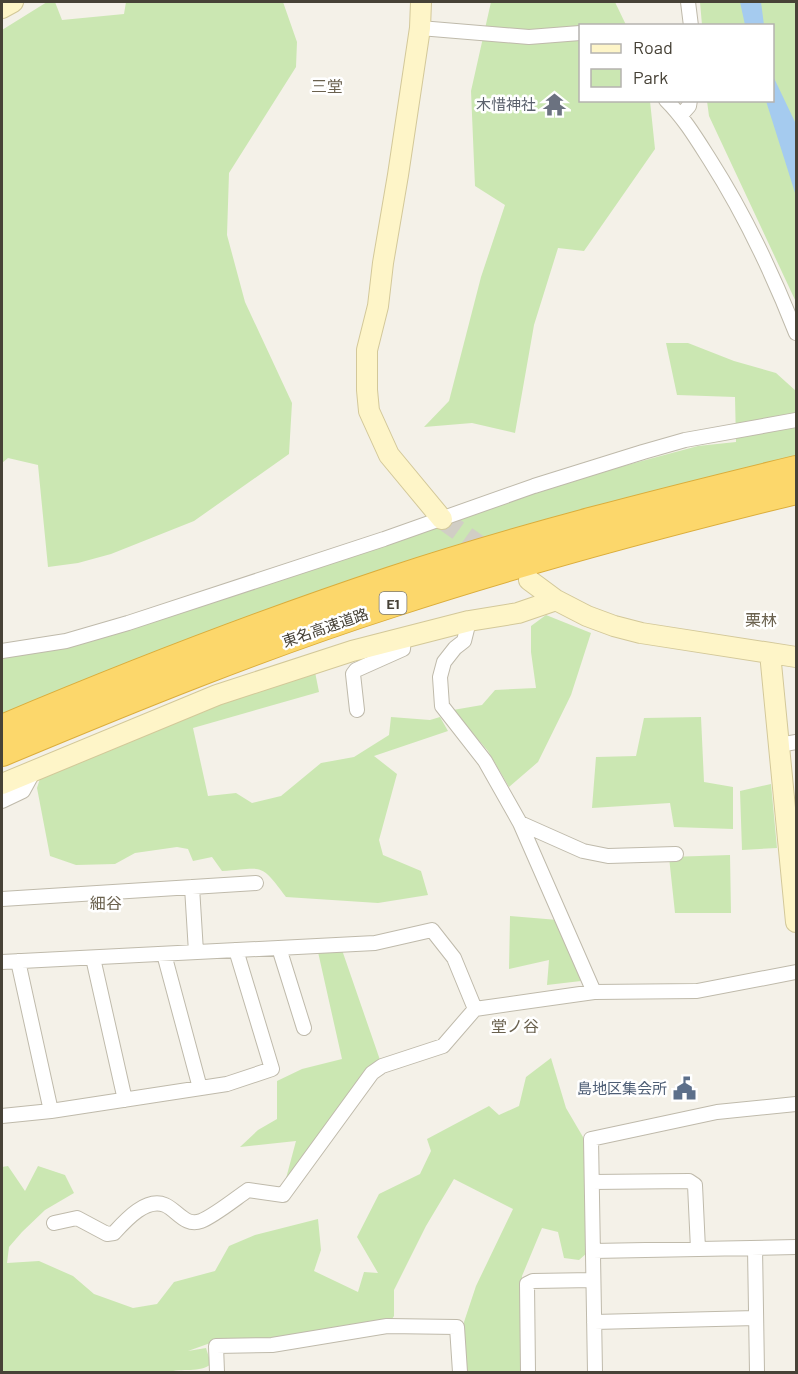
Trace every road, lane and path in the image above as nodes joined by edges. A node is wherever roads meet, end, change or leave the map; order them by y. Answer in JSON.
{"nodes":[{"id":1,"x":13,"y":2,"type":"edge"},
{"id":2,"x":421,"y":2,"type":"edge"},
{"id":3,"x":688,"y":2,"type":"edge"},
{"id":4,"x":2,"y":8,"type":"edge"},
{"id":5,"x":691,"y":24,"type":"edge"},
{"id":6,"x":420,"y":28,"type":"junction"},
{"id":7,"x":579,"y":33,"type":"edge"},
{"id":8,"x":668,"y":102,"type":"edge"},
{"id":9,"x":690,"y":102,"type":"edge"},
{"id":10,"x":681,"y":115,"type":"junction"},
{"id":11,"x":796,"y":333,"type":"edge"},
{"id":12,"x":796,"y":420,"type":"edge"},
{"id":13,"x":796,"y":469,"type":"edge"},
{"id":14,"x":796,"y":491,"type":"edge"},
{"id":15,"x":442,"y":519,"type":"junction"},
{"id":16,"x":529,"y":580,"type":"dead end"},
{"id":17,"x":556,"y":600,"type":"junction"},
{"id":18,"x":469,"y":621,"type":"junction"},
{"id":19,"x":404,"y":637,"type":"junction"},
{"id":20,"x":2,"y":651,"type":"edge"},
{"id":21,"x":770,"y":653,"type":"junction"},
{"id":22,"x":796,"y":657,"type":"edge"},
{"id":23,"x":357,"y":710,"type":"dead end"},
{"id":24,"x":2,"y":728,"type":"edge"},
{"id":25,"x":788,"y":743,"type":"edge"},
{"id":26,"x":2,"y":753,"type":"edge"},
{"id":27,"x":35,"y":769,"type":"junction"},
{"id":28,"x":2,"y":784,"type":"edge"},
{"id":29,"x":2,"y":801,"type":"edge"},
{"id":30,"x":520,"y":823,"type":"junction"},
{"id":31,"x":676,"y":854,"type":"dead end"},
{"id":32,"x":256,"y":883,"type":"dead end"},
{"id":33,"x":192,"y":887,"type":"junction"},
{"id":34,"x":2,"y":899,"type":"edge"},
{"id":35,"x":796,"y":909,"type":"edge"},
{"id":36,"x":279,"y":948,"type":"junction"},
{"id":37,"x":236,"y":950,"type":"junction"},
{"id":38,"x":196,"y":952,"type":"junction"},
{"id":39,"x":164,"y":954,"type":"junction"},
{"id":40,"x":93,"y":958,"type":"junction"},
{"id":41,"x":18,"y":961,"type":"junction"},
{"id":42,"x":2,"y":962,"type":"edge"},
{"id":43,"x":796,"y":972,"type":"edge"},
{"id":44,"x":594,"y":992,"type":"junction"},
{"id":45,"x":475,"y":1009,"type":"junction"},
{"id":46,"x":304,"y":1028,"type":"dead end"},
{"id":47,"x":200,"y":1088,"type":"junction"},
{"id":48,"x":125,"y":1100,"type":"junction"},
{"id":49,"x":796,"y":1104,"type":"edge"},
{"id":50,"x":51,"y":1111,"type":"junction"},
{"id":51,"x":2,"y":1116,"type":"edge"},
{"id":52,"x":592,"y":1182,"type":"junction"},
{"id":53,"x":54,"y":1223,"type":"dead end"},
{"id":54,"x":796,"y":1247,"type":"edge"},
{"id":55,"x":755,"y":1248,"type":"junction"},
{"id":56,"x":698,"y":1249,"type":"junction"},
{"id":57,"x":593,"y":1251,"type":"junction"},
{"id":58,"x":593,"y":1280,"type":"junction"},
{"id":59,"x":756,"y":1318,"type":"junction"},
{"id":60,"x":594,"y":1322,"type":"junction"},
{"id":61,"x":217,"y":1372,"type":"edge"},
{"id":62,"x":460,"y":1372,"type":"edge"},
{"id":63,"x":528,"y":1372,"type":"edge"},
{"id":64,"x":595,"y":1372,"type":"edge"},
{"id":65,"x":757,"y":1372,"type":"edge"}],
"edges":[{"from":1,"to":4,"type":"street"},
{"from":2,"to":6,"type":"street"},
{"from":3,"to":5,"type":"street"},
{"from":6,"to":7,"type":"street"},
{"from":6,"to":15,"type":"street"},
{"from":8,"to":10,"type":"street"},
{"from":9,"to":10,"type":"street"},
{"from":10,"to":11,"type":"street"},
{"from":12,"to":15,"type":"street"},
{"from":13,"to":24,"type":"highway","name":"東名高速道路","number":"E1"},
{"from":14,"to":26,"type":"highway","name":"東名高速道路","number":"E1"},
{"from":15,"to":20,"type":"street"},
{"from":16,"to":17,"type":"street"},
{"from":17,"to":18,"type":"street"},
{"from":17,"to":21,"type":"street"},
{"from":18,"to":19,"type":"street"},
{"from":18,"to":30,"type":"street"},
{"from":19,"to":23,"type":"street"},
{"from":19,"to":27,"type":"street"},
{"from":21,"to":22,"type":"street"},
{"from":21,"to":25,"type":"street"},
{"from":25,"to":35,"type":"street"},
{"from":27,"to":28,"type":"street"},
{"from":27,"to":29,"type":"street"},
{"from":30,"to":31,"type":"street"},
{"from":30,"to":44,"type":"street"},
{"from":32,"to":33,"type":"street"},
{"from":33,"to":34,"type":"street"},
{"from":33,"to":38,"type":"street"},
{"from":36,"to":37,"type":"street"},
{"from":36,"to":45,"type":"street"},
{"from":36,"to":46,"type":"street"},
{"from":37,"to":38,"type":"street"},
{"from":37,"to":47,"type":"street"},
{"from":38,"to":39,"type":"street"},
{"from":39,"to":40,"type":"street"},
{"from":39,"to":47,"type":"street"},
{"from":40,"to":41,"type":"street"},
{"from":40,"to":48,"type":"street"},
{"from":41,"to":42,"type":"street"},
{"from":41,"to":50,"type":"street"},
{"from":43,"to":44,"type":"street"},
{"from":44,"to":45,"type":"street"},
{"from":45,"to":53,"type":"street"},
{"from":47,"to":48,"type":"street"},
{"from":48,"to":50,"type":"street"},
{"from":49,"to":52,"type":"street"},
{"from":50,"to":51,"type":"street"},
{"from":52,"to":56,"type":"street"},
{"from":52,"to":57,"type":"street"},
{"from":54,"to":55,"type":"street"},
{"from":55,"to":56,"type":"street"},
{"from":55,"to":59,"type":"street"},
{"from":56,"to":57,"type":"street"},
{"from":57,"to":58,"type":"street"},
{"from":58,"to":60,"type":"street"},
{"from":58,"to":63,"type":"street"},
{"from":59,"to":60,"type":"street"},
{"from":59,"to":65,"type":"street"},
{"from":60,"to":64,"type":"street"},
{"from":61,"to":62,"type":"street"}]}
